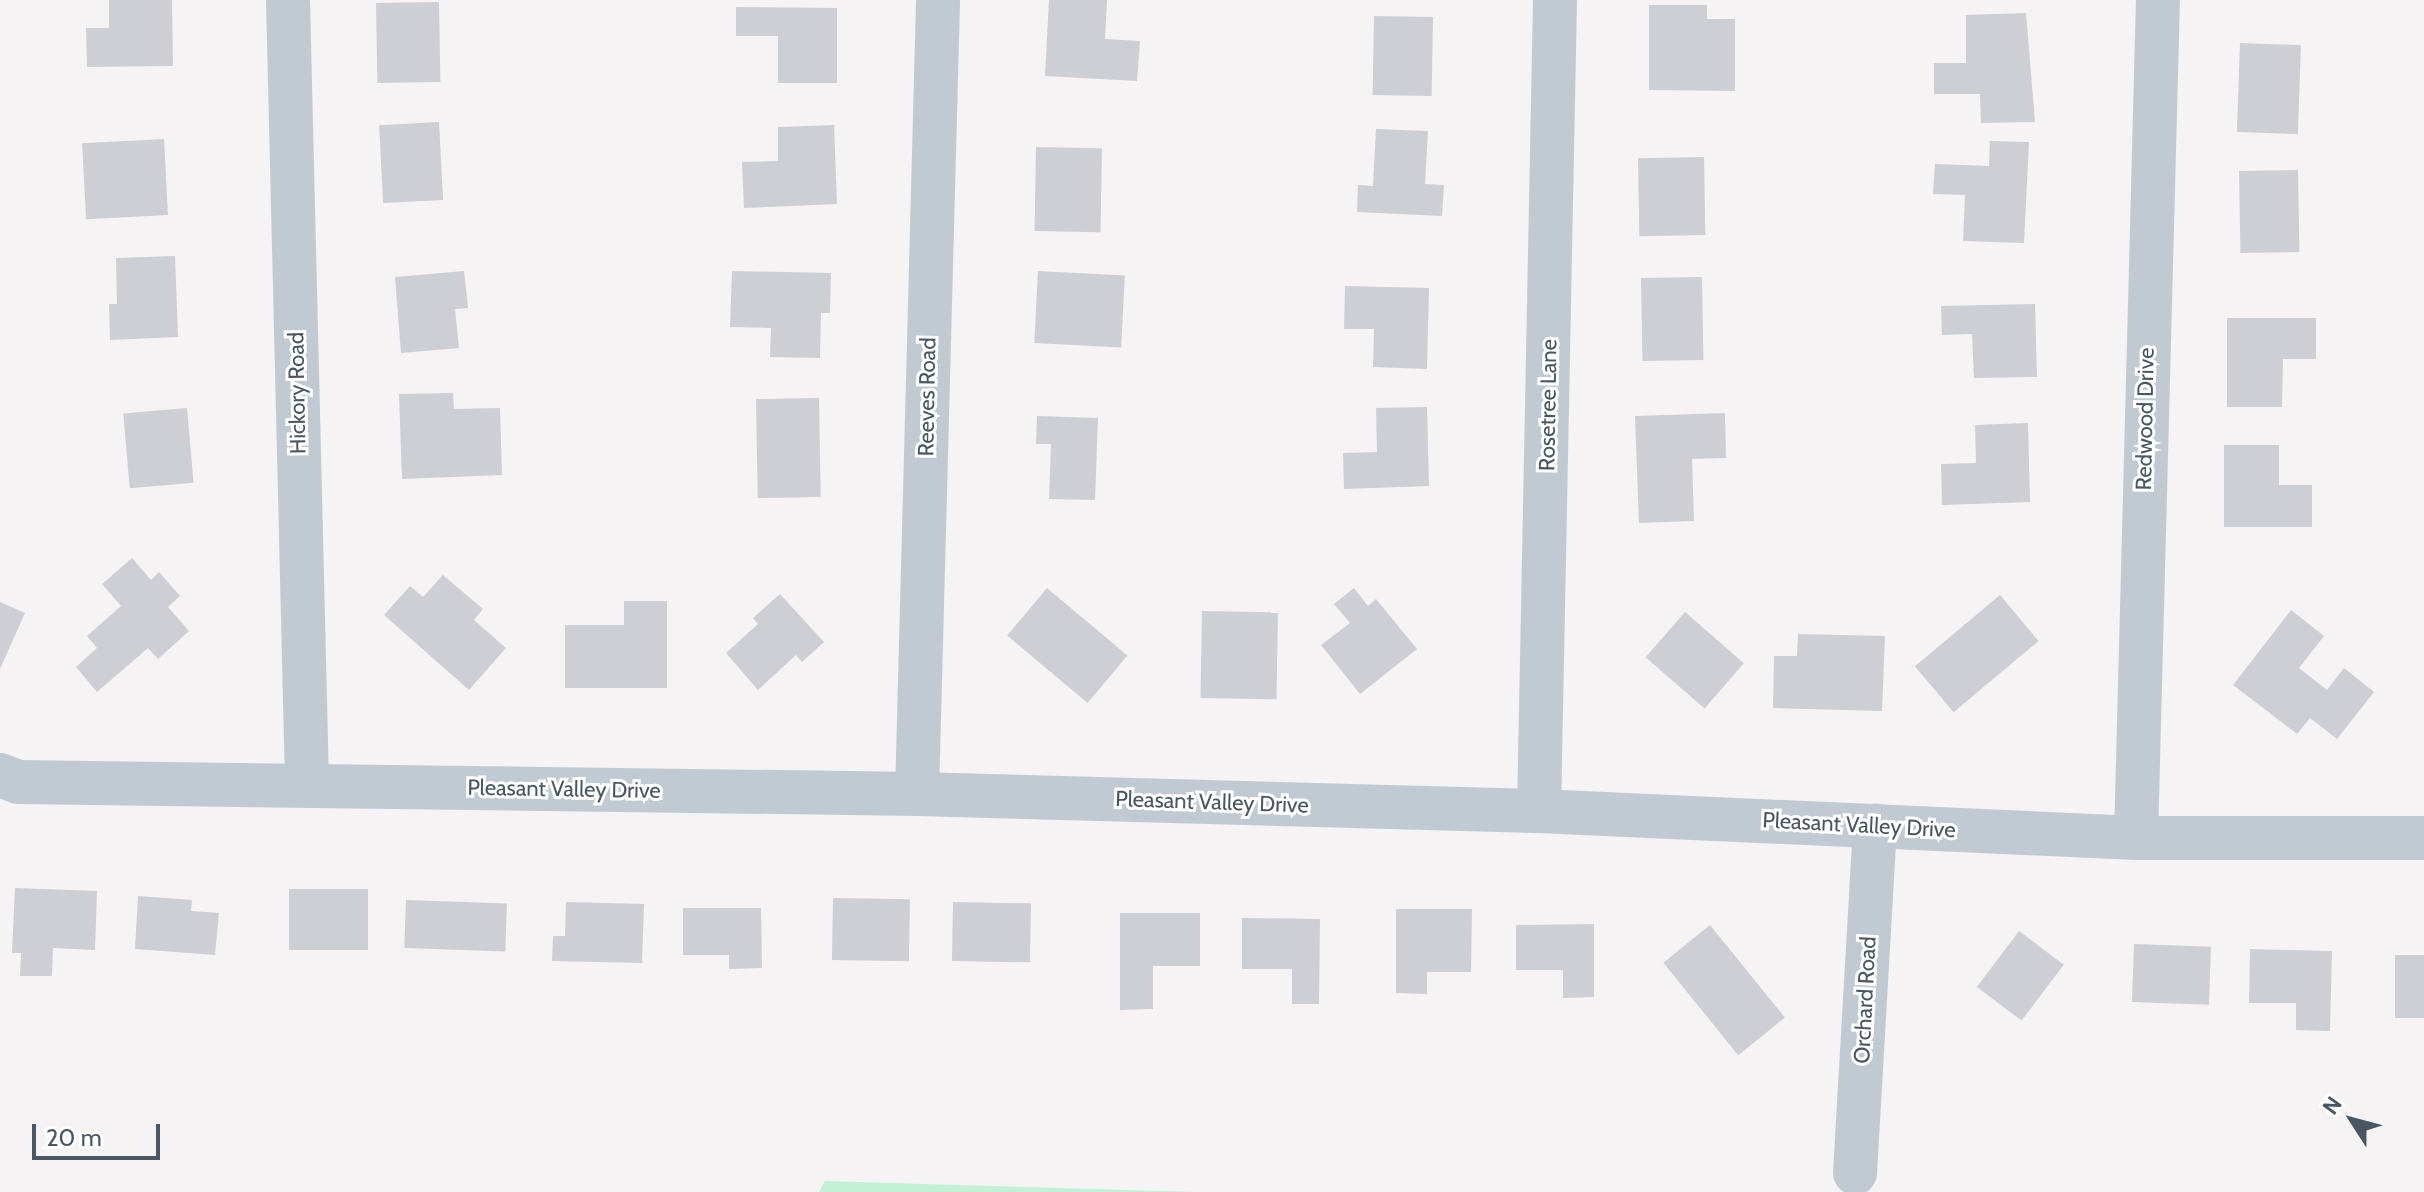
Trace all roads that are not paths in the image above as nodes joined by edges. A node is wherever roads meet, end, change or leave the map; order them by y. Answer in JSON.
{"nodes":[{"id":1,"x":288,"y":0,"type":"edge"},
{"id":2,"x":938,"y":0,"type":"edge"},
{"id":3,"x":1555,"y":0,"type":"edge"},
{"id":4,"x":2158,"y":0,"type":"edge"},
{"id":5,"x":0,"y":775,"type":"edge"},
{"id":6,"x":307,"y":785,"type":"junction"},
{"id":7,"x":917,"y":794,"type":"junction"},
{"id":8,"x":1539,"y":811,"type":"junction"},
{"id":9,"x":1875,"y":826,"type":"junction"},
{"id":10,"x":2136,"y":838,"type":"junction"},
{"id":11,"x":2424,"y":838,"type":"edge"},
{"id":12,"x":1855,"y":1173,"type":"dead end"}],
"edges":[{"from":1,"to":6,"type":"street","name":"Hickory Road"},
{"from":2,"to":7,"type":"street","name":"Reeves Road"},
{"from":3,"to":8,"type":"street","name":"Rosetree Lane"},
{"from":4,"to":10,"type":"street","name":"Redwood Drive"},
{"from":5,"to":6,"type":"street","name":"Pleasant Valley Drive"},
{"from":6,"to":7,"type":"street","name":"Pleasant Valley Drive"},
{"from":7,"to":8,"type":"street","name":"Pleasant Valley Drive"},
{"from":8,"to":9,"type":"street","name":"Pleasant Valley Drive"},
{"from":9,"to":10,"type":"street","name":"Pleasant Valley Drive"},
{"from":9,"to":12,"type":"street","name":"Orchard Road"},
{"from":10,"to":11,"type":"street","name":"Pleasant Valley Drive"}]}
